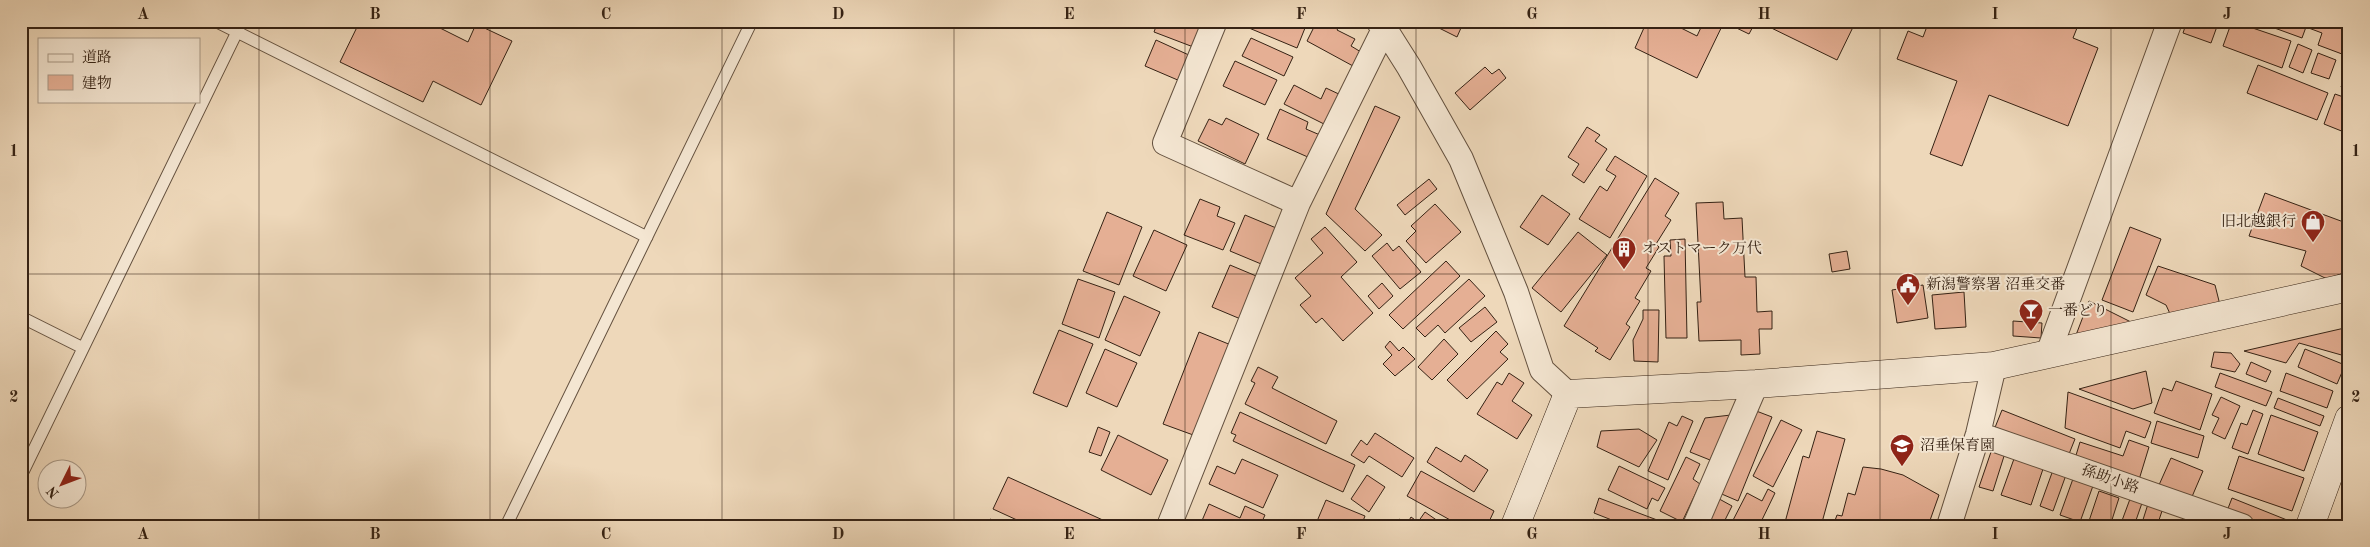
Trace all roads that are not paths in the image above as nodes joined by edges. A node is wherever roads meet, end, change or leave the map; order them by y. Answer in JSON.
{"nodes":[{"id":1,"x":215,"y":21,"type":"edge"},
{"id":2,"x":752,"y":21,"type":"edge"},
{"id":3,"x":1215,"y":21,"type":"edge"},
{"id":4,"x":2170,"y":21,"type":"edge"},
{"id":5,"x":1384,"y":24,"type":"edge"},
{"id":6,"x":239,"y":26,"type":"edge"},
{"id":7,"x":1298,"y":203,"type":"junction"},
{"id":8,"x":647,"y":237,"type":"junction"},
{"id":9,"x":2349,"y":287,"type":"edge"},
{"id":10,"x":21,"y":317,"type":"edge"},
{"id":11,"x":83,"y":348,"type":"junction"},
{"id":12,"x":2048,"y":354,"type":"junction"},
{"id":13,"x":1994,"y":366,"type":"junction"},
{"id":14,"x":1756,"y":384,"type":"junction"},
{"id":15,"x":1568,"y":394,"type":"junction"},
{"id":16,"x":2349,"y":419,"type":"edge"},
{"id":17,"x":1978,"y":434,"type":"junction"},
{"id":18,"x":21,"y":476,"type":"edge"},
{"id":19,"x":506,"y":526,"type":"edge"},
{"id":20,"x":1170,"y":526,"type":"edge"},
{"id":21,"x":1515,"y":526,"type":"edge"},
{"id":22,"x":1695,"y":526,"type":"edge"},
{"id":23,"x":1949,"y":526,"type":"edge"},
{"id":24,"x":2242,"y":526,"type":"edge"},
{"id":25,"x":2310,"y":526,"type":"edge"}],
"edges":[{"from":1,"to":6,"type":"lane"},
{"from":2,"to":8,"type":"lane"},
{"from":3,"to":7,"type":"street"},
{"from":4,"to":12,"type":"street"},
{"from":5,"to":7,"type":"street"},
{"from":5,"to":15,"type":"street"},
{"from":6,"to":8,"type":"lane"},
{"from":6,"to":11,"type":"lane"},
{"from":7,"to":20,"type":"street"},
{"from":8,"to":19,"type":"lane"},
{"from":9,"to":12,"type":"street"},
{"from":10,"to":11,"type":"lane"},
{"from":11,"to":18,"type":"lane"},
{"from":12,"to":13,"type":"street"},
{"from":13,"to":14,"type":"street"},
{"from":13,"to":17,"type":"street"},
{"from":14,"to":15,"type":"street"},
{"from":14,"to":22,"type":"street"},
{"from":15,"to":21,"type":"street"},
{"from":16,"to":25,"type":"street"},
{"from":17,"to":23,"type":"street"},
{"from":17,"to":24,"type":"street","name":"孫助小路"}]}
